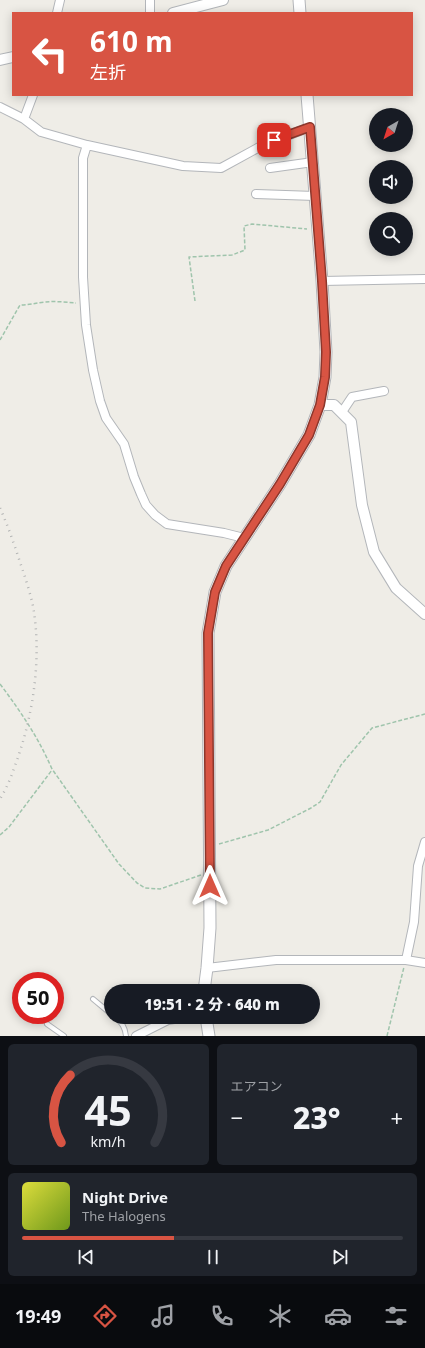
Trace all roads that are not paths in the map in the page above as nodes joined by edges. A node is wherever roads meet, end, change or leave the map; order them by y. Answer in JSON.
{"nodes":[{"id":1,"x":60,"y":0,"type":"edge"},
{"id":2,"x":150,"y":0,"type":"edge"},
{"id":3,"x":223,"y":0,"type":"edge"},
{"id":4,"x":299,"y":0,"type":"edge"},
{"id":5,"x":57,"y":12,"type":"edge"},
{"id":6,"x":150,"y":12,"type":"edge"},
{"id":7,"x":177,"y":12,"type":"edge"},
{"id":8,"x":300,"y":12,"type":"edge"},
{"id":9,"x":12,"y":57,"type":"edge"},
{"id":10,"x":0,"y":60,"type":"edge"},
{"id":11,"x":33,"y":96,"type":"edge"},
{"id":12,"x":307,"y":96,"type":"edge"},
{"id":13,"x":0,"y":107,"type":"edge"},
{"id":14,"x":24,"y":120,"type":"junction"},
{"id":15,"x":310,"y":127,"type":"junction"},
{"id":16,"x":87,"y":145,"type":"junction"},
{"id":17,"x":313,"y":162,"type":"junction"},
{"id":18,"x":270,"y":168,"type":"dead end"},
{"id":19,"x":256,"y":194,"type":"dead end"},
{"id":20,"x":315,"y":196,"type":"junction"},
{"id":21,"x":425,"y":279,"type":"edge"},
{"id":22,"x":322,"y":281,"type":"junction"},
{"id":23,"x":384,"y":391,"type":"dead end"},
{"id":24,"x":320,"y":405,"type":"junction"},
{"id":25,"x":342,"y":412,"type":"junction"},
{"id":26,"x":244,"y":538,"type":"junction"},
{"id":27,"x":425,"y":614,"type":"edge"},
{"id":28,"x":425,"y":842,"type":"edge"},
{"id":29,"x":406,"y":960,"type":"junction"},
{"id":30,"x":425,"y":963,"type":"edge"},
{"id":31,"x":207,"y":968,"type":"junction"},
{"id":32,"x":205,"y":984,"type":"edge"},
{"id":33,"x":93,"y":999,"type":"dead end"},
{"id":34,"x":104,"y":1008,"type":"edge"},
{"id":35,"x":47,"y":1024,"type":"dead end"},
{"id":36,"x":122,"y":1024,"type":"edge"},
{"id":37,"x":160,"y":1024,"type":"edge"},
{"id":38,"x":207,"y":1024,"type":"edge"},
{"id":39,"x":64,"y":1036,"type":"edge"},
{"id":40,"x":126,"y":1036,"type":"edge"},
{"id":41,"x":136,"y":1036,"type":"edge"},
{"id":42,"x":209,"y":1036,"type":"edge"}],
"edges":[{"from":1,"to":5,"type":"street"},
{"from":2,"to":6,"type":"street"},
{"from":3,"to":7,"type":"street"},
{"from":4,"to":8,"type":"main road"},
{"from":9,"to":10,"type":"street"},
{"from":11,"to":14,"type":"street"},
{"from":12,"to":15,"type":"main road"},
{"from":13,"to":14,"type":"street"},
{"from":14,"to":16,"type":"street"},
{"from":15,"to":16,"type":"street"},
{"from":15,"to":17,"type":"main road"},
{"from":16,"to":26,"type":"street"},
{"from":17,"to":18,"type":"street"},
{"from":17,"to":20,"type":"main road"},
{"from":19,"to":20,"type":"street"},
{"from":20,"to":22,"type":"main road"},
{"from":21,"to":22,"type":"street"},
{"from":22,"to":24,"type":"main road"},
{"from":23,"to":25,"type":"street"},
{"from":24,"to":25,"type":"street"},
{"from":24,"to":26,"type":"main road"},
{"from":25,"to":27,"type":"street"},
{"from":26,"to":31,"type":"main road"},
{"from":28,"to":29,"type":"street"},
{"from":29,"to":30,"type":"street"},
{"from":29,"to":31,"type":"street"},
{"from":31,"to":32,"type":"main road"},
{"from":33,"to":34,"type":"lane"},
{"from":35,"to":39,"type":"lane"},
{"from":36,"to":40,"type":"lane"},
{"from":37,"to":41,"type":"street"},
{"from":38,"to":42,"type":"main road"}]}
